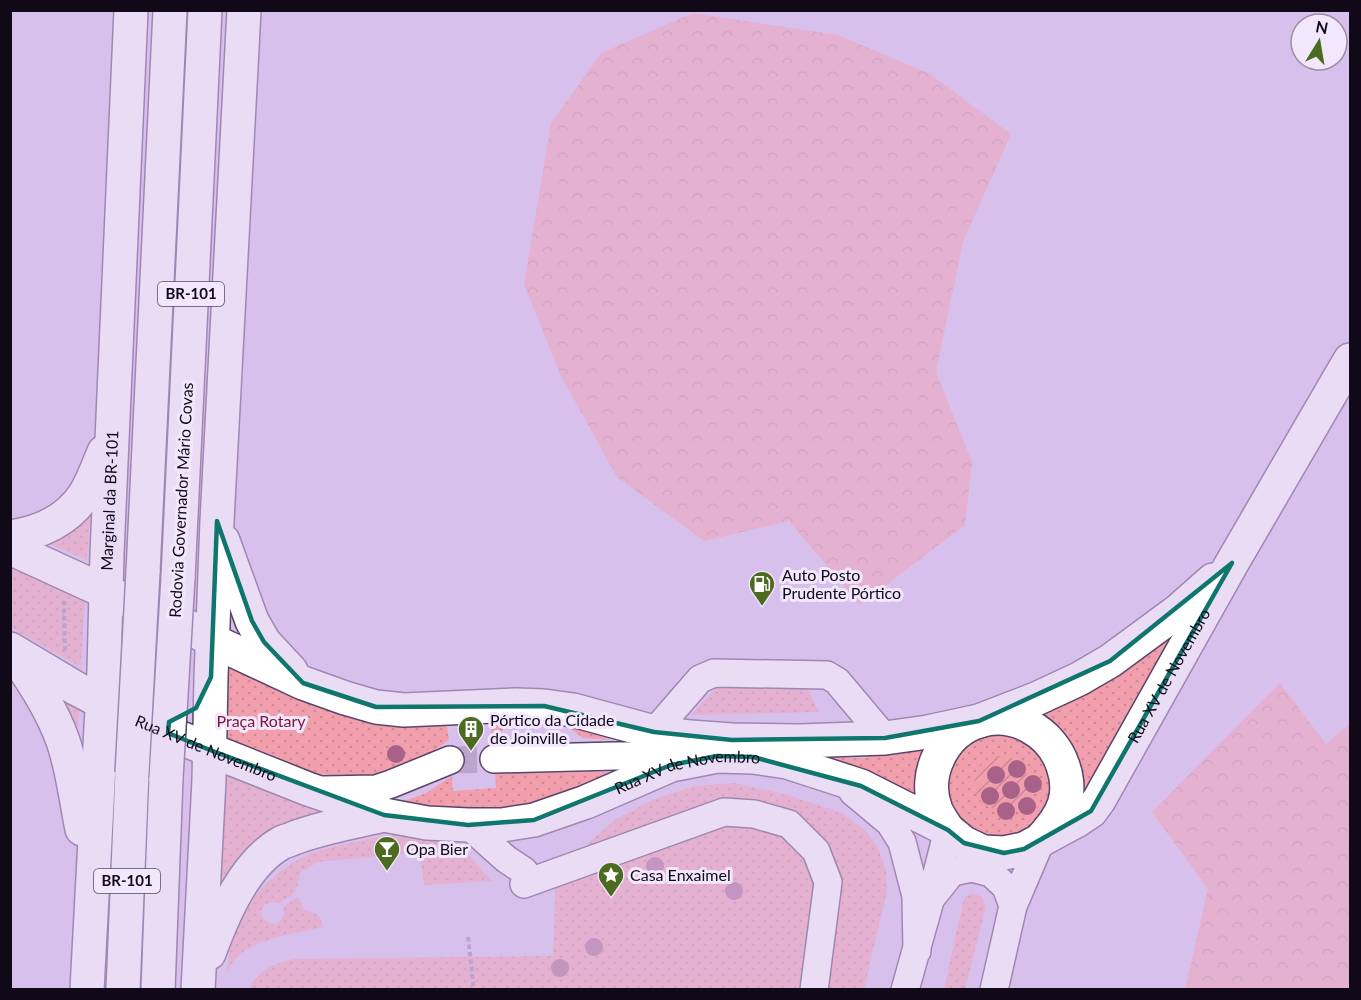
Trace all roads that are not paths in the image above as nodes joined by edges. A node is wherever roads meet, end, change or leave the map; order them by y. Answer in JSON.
{"nodes":[{"id":1,"x":131,"y":10,"type":"edge"},
{"id":2,"x":170,"y":10,"type":"edge"},
{"id":3,"x":205,"y":10,"type":"edge"},
{"id":4,"x":244,"y":10,"type":"edge"},
{"id":5,"x":1350,"y":360,"type":"edge"},
{"id":6,"x":112,"y":430,"type":"junction"},
{"id":7,"x":217,"y":521,"type":"junction"},
{"id":8,"x":10,"y":537,"type":"edge"},
{"id":9,"x":10,"y":548,"type":"edge"},
{"id":10,"x":1232,"y":563,"type":"junction"},
{"id":11,"x":105,"y":592,"type":"junction"},
{"id":12,"x":180,"y":622,"type":"junction"},
{"id":13,"x":213,"y":641,"type":"junction"},
{"id":14,"x":10,"y":649,"type":"edge"},
{"id":15,"x":211,"y":676,"type":"junction"},
{"id":16,"x":303,"y":683,"type":"junction"},
{"id":17,"x":103,"y":687,"type":"junction"},
{"id":18,"x":132,"y":717,"type":"junction"},
{"id":19,"x":979,"y":721,"type":"junction"},
{"id":20,"x":654,"y":732,"type":"junction"},
{"id":21,"x":885,"y":738,"type":"junction"},
{"id":22,"x":210,"y":750,"type":"junction"},
{"id":23,"x":717,"y":756,"type":"junction"},
{"id":24,"x":494,"y":759,"type":"tunnel mouth"},
{"id":25,"x":450,"y":760,"type":"tunnel mouth"},
{"id":26,"x":824,"y":773,"type":"junction"},
{"id":27,"x":308,"y":789,"type":"junction"},
{"id":28,"x":384,"y":815,"type":"junction"},
{"id":29,"x":468,"y":825,"type":"junction"},
{"id":30,"x":948,"y":830,"type":"junction"},
{"id":31,"x":1042,"y":838,"type":"junction"},
{"id":32,"x":93,"y":879,"type":"junction"},
{"id":33,"x":932,"y":897,"type":"junction"},
{"id":34,"x":1013,"y":906,"type":"junction"},
{"id":35,"x":917,"y":951,"type":"junction"},
{"id":36,"x":198,"y":985,"type":"edge"},
{"id":37,"x":87,"y":990,"type":"edge"},
{"id":38,"x":123,"y":990,"type":"edge"},
{"id":39,"x":158,"y":990,"type":"edge"},
{"id":40,"x":814,"y":990,"type":"edge"},
{"id":41,"x":905,"y":990,"type":"edge"},
{"id":42,"x":994,"y":990,"type":"edge"}],
"edges":[{"from":1,"to":6,"type":"main road","name":"Marginal da BR-101"},
{"from":2,"to":38,"type":"main road","number":"BR-101","bridge":true},
{"from":3,"to":39,"type":"main road","name":"Rodovia Governador Mário Covas","number":"BR-101","bridge":true},
{"from":4,"to":7,"type":"main road"},
{"from":5,"to":10,"type":"main road","name":"Rua XV de Novembro"},
{"from":6,"to":8,"type":"main road"},
{"from":6,"to":11,"type":"main road","name":"Marginal da BR-101"},
{"from":7,"to":13,"type":"main road"},
{"from":7,"to":16,"type":"main road"},
{"from":9,"to":11,"type":"main road","name":"Rua XV de Novembro"},
{"from":10,"to":19,"type":"main road","name":"Rua XV de Novembro"},
{"from":10,"to":31,"type":"main road","name":"Rua XV de Novembro"},
{"from":11,"to":12,"type":"main road","name":"Rua XV de Novembro"},
{"from":11,"to":17,"type":"main road","name":"Marginal da BR-101"},
{"from":12,"to":13,"type":"main road","name":"Rua XV de Novembro"},
{"from":12,"to":15,"type":"main road"},
{"from":12,"to":17,"type":"main road"},
{"from":13,"to":15,"type":"main road"},
{"from":13,"to":16,"type":"main road","name":"Rua XV de Novembro"},
{"from":14,"to":17,"type":"main road"},
{"from":14,"to":32,"type":"main road"},
{"from":15,"to":18,"type":"main road"},
{"from":15,"to":22,"type":"main road"},
{"from":16,"to":20,"type":"main road","name":"Rua XV de Novembro"},
{"from":17,"to":18,"type":"main road"},
{"from":17,"to":32,"type":"main road","name":"Marginal da BR-101"},
{"from":18,"to":22,"type":"main road","name":"Rua XV de Novembro"},
{"from":19,"to":21,"type":"main road","name":"Rua XV de Novembro"},
{"from":19,"to":30,"type":"main road"},
{"from":19,"to":31,"type":"main road"},
{"from":20,"to":21,"type":"main road","name":"Rua XV de Novembro"},
{"from":20,"to":21,"type":"lane"},
{"from":22,"to":27,"type":"main road","name":"Rua XV de Novembro"},
{"from":22,"to":36,"type":"main road"},
{"from":23,"to":24,"type":"lane"},
{"from":23,"to":26,"type":"main road","name":"Rua XV de Novembro"},
{"from":23,"to":29,"type":"main road","name":"Rua XV de Novembro"},
{"from":25,"to":27,"type":"lane"},
{"from":26,"to":30,"type":"main road","name":"Rua XV de Novembro"},
{"from":26,"to":35,"type":"lane"},
{"from":27,"to":28,"type":"main road","name":"Rua XV de Novembro"},
{"from":28,"to":29,"type":"main road","name":"Rua XV de Novembro"},
{"from":28,"to":36,"type":"main road"},
{"from":29,"to":40,"type":"lane"},
{"from":30,"to":31,"type":"main road","name":"Rua XV de Novembro"},
{"from":30,"to":33,"type":"lane"},
{"from":31,"to":34,"type":"lane"},
{"from":32,"to":37,"type":"main road","name":"Marginal da BR-101"},
{"from":33,"to":34,"type":"lane"},
{"from":33,"to":35,"type":"lane"},
{"from":34,"to":42,"type":"lane"},
{"from":35,"to":41,"type":"lane"}]}
